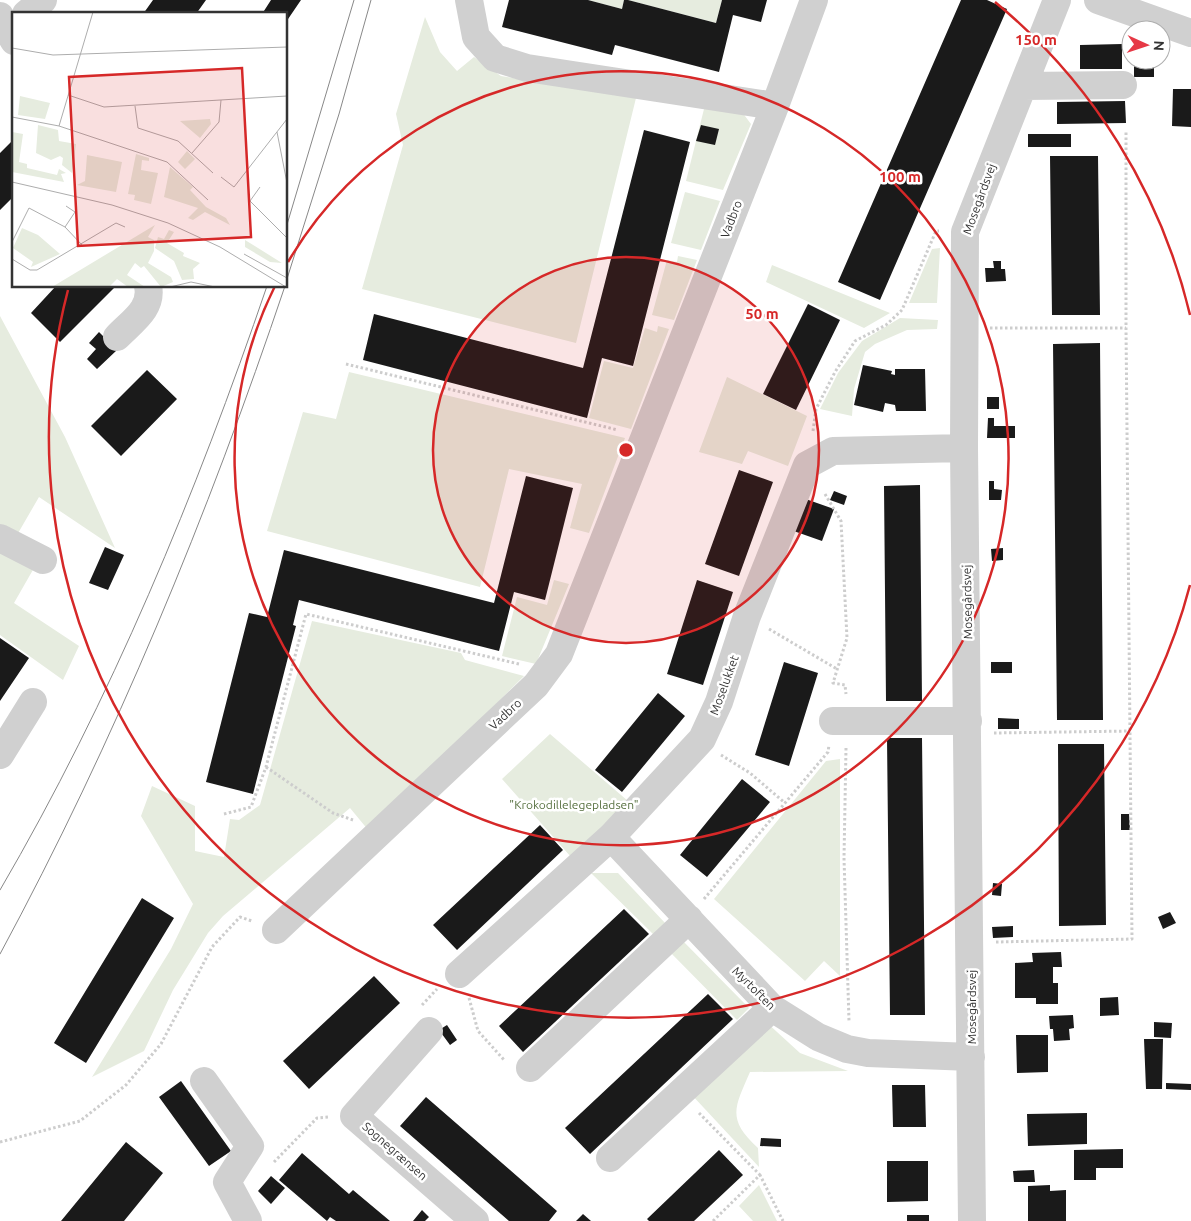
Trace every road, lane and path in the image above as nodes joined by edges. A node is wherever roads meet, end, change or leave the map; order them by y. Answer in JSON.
{"nodes":[{"id":1,"x":43,"y":0,"type":"edge"},
{"id":2,"x":469,"y":0,"type":"edge"},
{"id":3,"x":814,"y":0,"type":"edge"},
{"id":4,"x":1057,"y":0,"type":"edge"},
{"id":5,"x":1098,"y":0,"type":"edge"},
{"id":6,"x":28,"y":12,"type":"edge"},
{"id":7,"x":1191,"y":33,"type":"edge"},
{"id":8,"x":1123,"y":85,"type":"dead end"},
{"id":9,"x":1023,"y":86,"type":"junction"},
{"id":10,"x":775,"y":106,"type":"junction"},
{"id":11,"x":1126,"y":130,"type":"dead end"},
{"id":12,"x":964,"y":232,"type":"junction"},
{"id":13,"x":148,"y":288,"type":"edge"},
{"id":14,"x":964,"y":328,"type":"junction"},
{"id":15,"x":1126,"y":328,"type":"junction"},
{"id":16,"x":117,"y":337,"type":"dead end"},
{"id":17,"x":346,"y":364,"type":"dead end"},
{"id":18,"x":645,"y":436,"type":"junction"},
{"id":19,"x":964,"y":448,"type":"junction"},
{"id":20,"x":807,"y":465,"type":"junction"},
{"id":21,"x":0,"y":538,"type":"edge"},
{"id":22,"x":43,"y":560,"type":"dead end"},
{"id":23,"x":747,"y":616,"type":"junction"},
{"id":24,"x":837,"y":669,"type":"junction"},
{"id":25,"x":546,"y":671,"type":"junction"},
{"id":26,"x":33,"y":702,"type":"dead end"},
{"id":27,"x":840,"y":721,"type":"junction"},
{"id":28,"x":968,"y":727,"type":"junction"},
{"id":29,"x":1130,"y":731,"type":"junction"},
{"id":30,"x":702,"y":739,"type":"junction"},
{"id":31,"x":0,"y":755,"type":"edge"},
{"id":32,"x":266,"y":767,"type":"junction"},
{"id":33,"x":785,"y":803,"type":"junction"},
{"id":34,"x":224,"y":814,"type":"dead end"},
{"id":35,"x":382,"y":830,"type":"junction"},
{"id":36,"x":611,"y":837,"type":"junction"},
{"id":37,"x":689,"y":919,"type":"junction"},
{"id":38,"x":276,"y":930,"type":"joint"},
{"id":39,"x":970,"y":942,"type":"junction"},
{"id":40,"x":459,"y":974,"type":"junction"},
{"id":41,"x":772,"y":1008,"type":"junction"},
{"id":42,"x":429,"y":1032,"type":"joint"},
{"id":43,"x":848,"y":1049,"type":"junction"},
{"id":44,"x":971,"y":1057,"type":"junction"},
{"id":45,"x":530,"y":1068,"type":"joint"},
{"id":46,"x":204,"y":1081,"type":"dead end"},
{"id":47,"x":680,"y":1094,"type":"junction"},
{"id":48,"x":354,"y":1116,"type":"junction"},
{"id":49,"x":0,"y":1142,"type":"edge"},
{"id":50,"x":610,"y":1158,"type":"dead end"},
{"id":51,"x":270,"y":1166,"type":"dead end"},
{"id":52,"x":760,"y":1175,"type":"junction"},
{"id":53,"x":248,"y":1221,"type":"edge"},
{"id":54,"x":475,"y":1221,"type":"edge"},
{"id":55,"x":713,"y":1221,"type":"edge"},
{"id":56,"x":783,"y":1221,"type":"edge"},
{"id":57,"x":972,"y":1221,"type":"edge"}],
"edges":[{"from":1,"to":6,"type":"street"},
{"from":2,"to":10,"type":"street"},
{"from":3,"to":10,"type":"street","name":"Vadbro"},
{"from":4,"to":9,"type":"street","name":"Mosegårdsvej"},
{"from":5,"to":7,"type":"street"},
{"from":8,"to":9,"type":"street"},
{"from":9,"to":12,"type":"street","name":"Mosegårdsvej"},
{"from":10,"to":18,"type":"street","name":"Vadbro"},
{"from":11,"to":15,"type":"path"},
{"from":12,"to":14,"type":"street","name":"Mosegårdsvej"},
{"from":12,"to":20,"type":"path"},
{"from":13,"to":16,"type":"street"},
{"from":14,"to":15,"type":"path"},
{"from":14,"to":19,"type":"street","name":"Mosegårdsvej"},
{"from":15,"to":29,"type":"path"},
{"from":17,"to":18,"type":"path"},
{"from":18,"to":25,"type":"street","name":"Vadbro"},
{"from":19,"to":20,"type":"street"},
{"from":19,"to":28,"type":"street","name":"Mosegårdsvej"},
{"from":20,"to":23,"type":"street","name":"Moselukket"},
{"from":20,"to":24,"type":"path"},
{"from":21,"to":22,"type":"street"},
{"from":23,"to":24,"type":"path"},
{"from":23,"to":30,"type":"street","name":"Moselukket"},
{"from":24,"to":27,"type":"path"},
{"from":25,"to":32,"type":"path"},
{"from":25,"to":35,"type":"street","name":"Vadbro"},
{"from":26,"to":31,"type":"street"},
{"from":27,"to":28,"type":"street"},
{"from":27,"to":33,"type":"path"},
{"from":27,"to":43,"type":"path"},
{"from":28,"to":29,"type":"path"},
{"from":28,"to":39,"type":"street","name":"Mosegårdsvej"},
{"from":29,"to":39,"type":"path"},
{"from":30,"to":33,"type":"path"},
{"from":30,"to":36,"type":"street","name":"Moselukket"},
{"from":32,"to":34,"type":"path"},
{"from":32,"to":35,"type":"path"},
{"from":33,"to":37,"type":"path"},
{"from":35,"to":38,"type":"street","name":"Vadbro"},
{"from":36,"to":37,"type":"street","name":"Myrtoften"},
{"from":36,"to":40,"type":"street","name":"Moselukket"},
{"from":37,"to":41,"type":"street","name":"Myrtoften"},
{"from":37,"to":45,"type":"street"},
{"from":38,"to":49,"type":"path"},
{"from":39,"to":44,"type":"street","name":"Mosegårdsvej"},
{"from":40,"to":42,"type":"path"},
{"from":40,"to":45,"type":"path"},
{"from":41,"to":43,"type":"street","name":"Myrtoften"},
{"from":41,"to":47,"type":"street"},
{"from":42,"to":48,"type":"street","name":"Sognegrænsen"},
{"from":43,"to":44,"type":"street","name":"Myrtoften"},
{"from":44,"to":57,"type":"street","name":"Mosegårdsvej"},
{"from":46,"to":53,"type":"street"},
{"from":47,"to":50,"type":"street"},
{"from":47,"to":52,"type":"path"},
{"from":48,"to":51,"type":"path"},
{"from":48,"to":54,"type":"street","name":"Sognegrænsen"},
{"from":52,"to":55,"type":"path"},
{"from":52,"to":56,"type":"path"}]}
